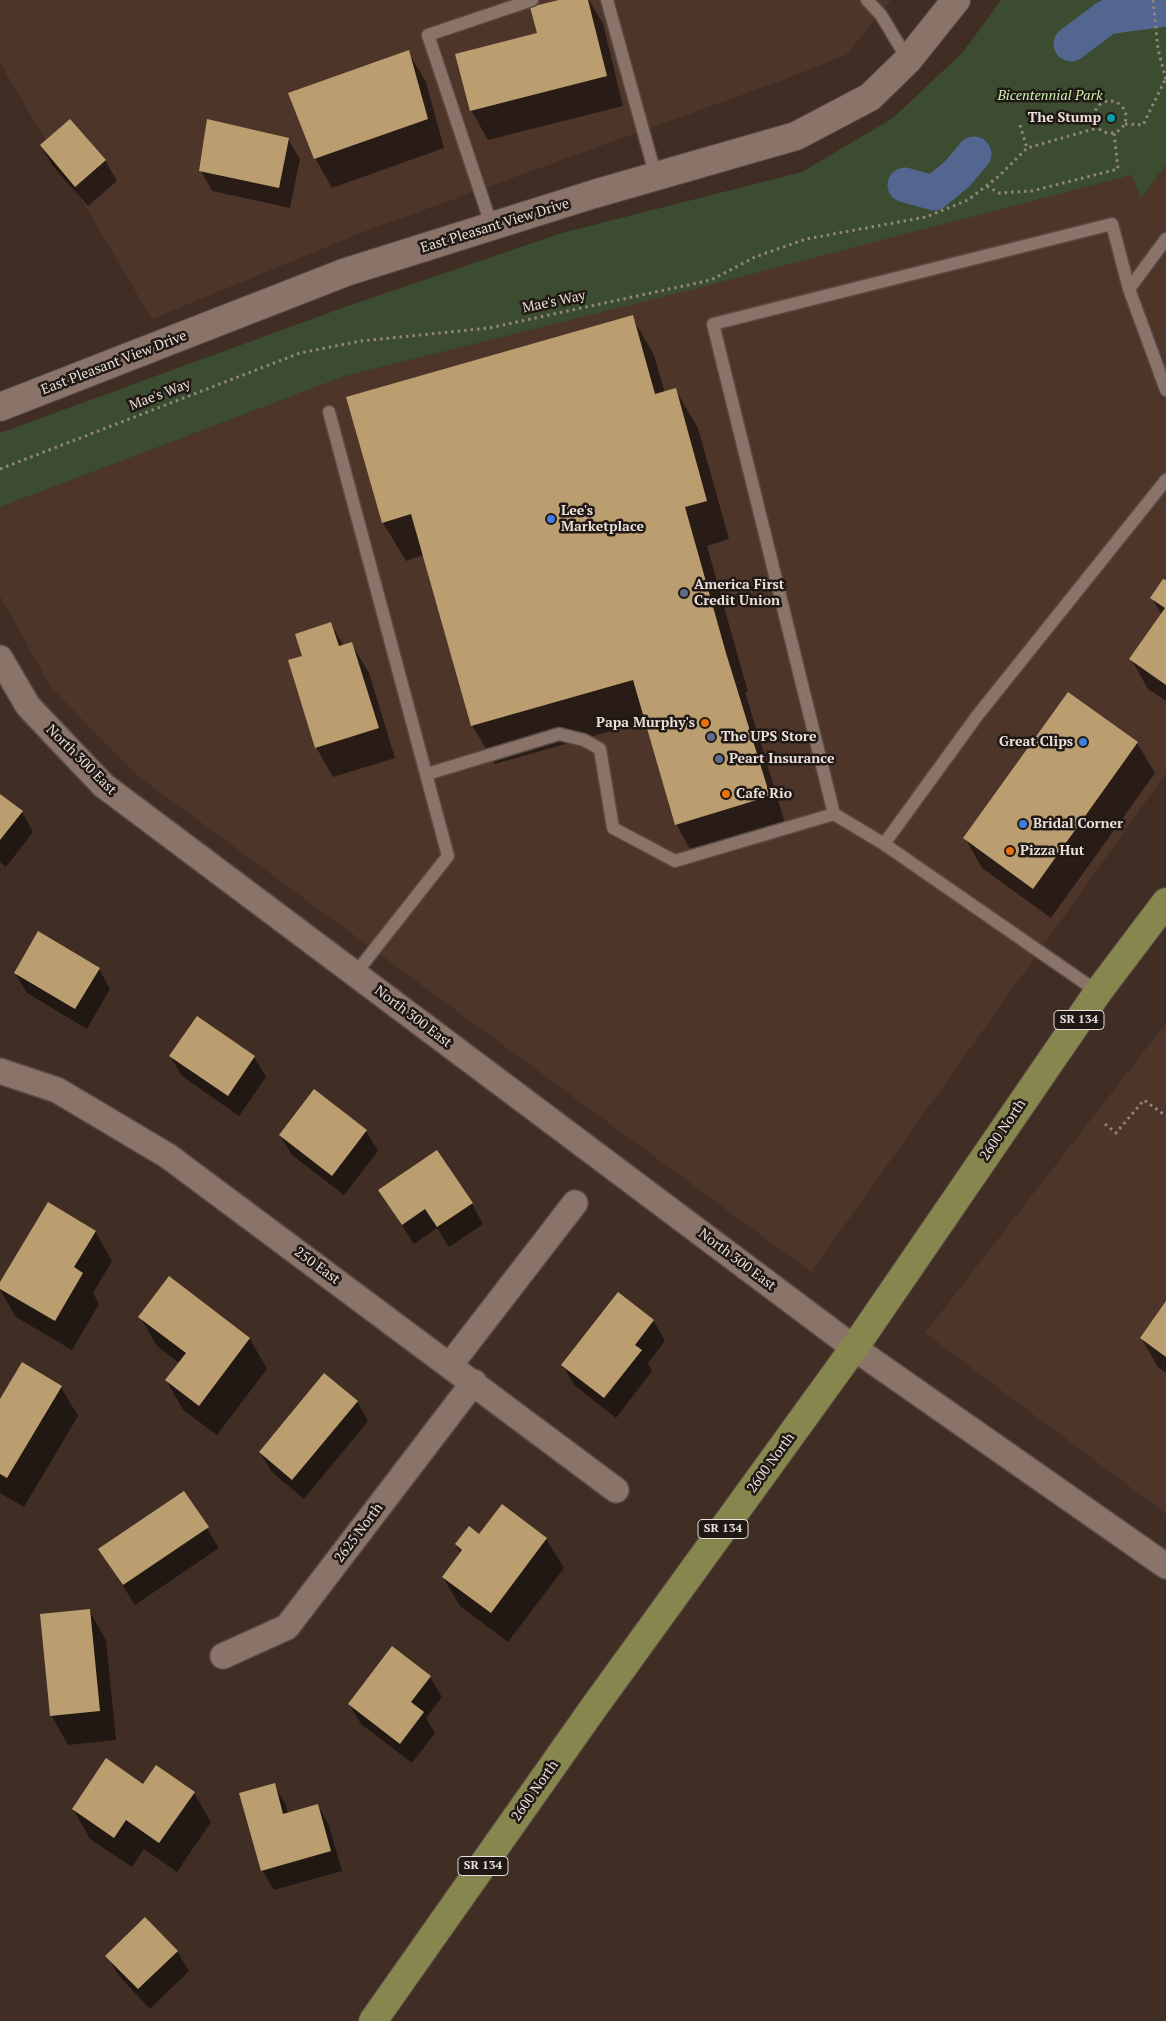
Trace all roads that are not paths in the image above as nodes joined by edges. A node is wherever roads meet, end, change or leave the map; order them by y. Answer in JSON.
{"nodes":[{"id":1,"x":532,"y":0,"type":"edge"},
{"id":2,"x":607,"y":0,"type":"edge"},
{"id":3,"x":867,"y":0,"type":"edge"},
{"id":4,"x":956,"y":0,"type":"edge"},
{"id":5,"x":908,"y":60,"type":"junction"},
{"id":6,"x":656,"y":177,"type":"junction"},
{"id":7,"x":492,"y":226,"type":"junction"},
{"id":8,"x":1166,"y":239,"type":"edge"},
{"id":9,"x":1128,"y":289,"type":"junction"},
{"id":10,"x":1166,"y":390,"type":"edge"},
{"id":11,"x":0,"y":407,"type":"edge"},
{"id":12,"x":329,"y":412,"type":"dead end"},
{"id":13,"x":1166,"y":480,"type":"edge"},
{"id":14,"x":0,"y":658,"type":"edge"},
{"id":15,"x":426,"y":774,"type":"junction"},
{"id":16,"x":834,"y":814,"type":"junction"},
{"id":17,"x":884,"y":844,"type":"junction"},
{"id":18,"x":1166,"y":902,"type":"edge"},
{"id":19,"x":355,"y":974,"type":"junction"},
{"id":20,"x":1098,"y":992,"type":"junction"},
{"id":21,"x":0,"y":1071,"type":"edge"},
{"id":22,"x":575,"y":1203,"type":"dead end"},
{"id":23,"x":854,"y":1348,"type":"junction"},
{"id":24,"x":450,"y":1365,"type":"junction"},
{"id":25,"x":474,"y":1382,"type":"junction"},
{"id":26,"x":616,"y":1490,"type":"dead end"},
{"id":27,"x":1166,"y":1566,"type":"edge"},
{"id":28,"x":223,"y":1656,"type":"dead end"},
{"id":29,"x":373,"y":2021,"type":"edge"}],
"edges":[{"from":1,"to":7,"type":"lane"},
{"from":2,"to":6,"type":"lane"},
{"from":3,"to":5,"type":"lane"},
{"from":4,"to":5,"type":"street","name":"East Pleasant View Drive"},
{"from":5,"to":6,"type":"street","name":"East Pleasant View Drive"},
{"from":6,"to":7,"type":"street","name":"East Pleasant View Drive"},
{"from":7,"to":11,"type":"street","name":"East Pleasant View Drive"},
{"from":8,"to":9,"type":"lane"},
{"from":9,"to":10,"type":"lane"},
{"from":9,"to":16,"type":"lane"},
{"from":12,"to":15,"type":"lane"},
{"from":13,"to":17,"type":"lane"},
{"from":14,"to":19,"type":"street","name":"North 300 East"},
{"from":15,"to":16,"type":"lane"},
{"from":15,"to":19,"type":"lane"},
{"from":16,"to":17,"type":"lane"},
{"from":17,"to":20,"type":"lane"},
{"from":18,"to":20,"type":"main road","name":"2600 North","number":"SR 134"},
{"from":19,"to":23,"type":"street","name":"North 300 East"},
{"from":20,"to":23,"type":"main road","name":"2600 North","number":"SR 134"},
{"from":21,"to":24,"type":"street","name":"250 East"},
{"from":22,"to":24,"type":"street"},
{"from":23,"to":27,"type":"street","name":"North 300 East"},
{"from":23,"to":29,"type":"main road","name":"2600 North","number":"SR 134"},
{"from":24,"to":25,"type":"street","name":"250 East"},
{"from":25,"to":26,"type":"street","name":"250 East"},
{"from":25,"to":28,"type":"street","name":"2625 North"}]}
